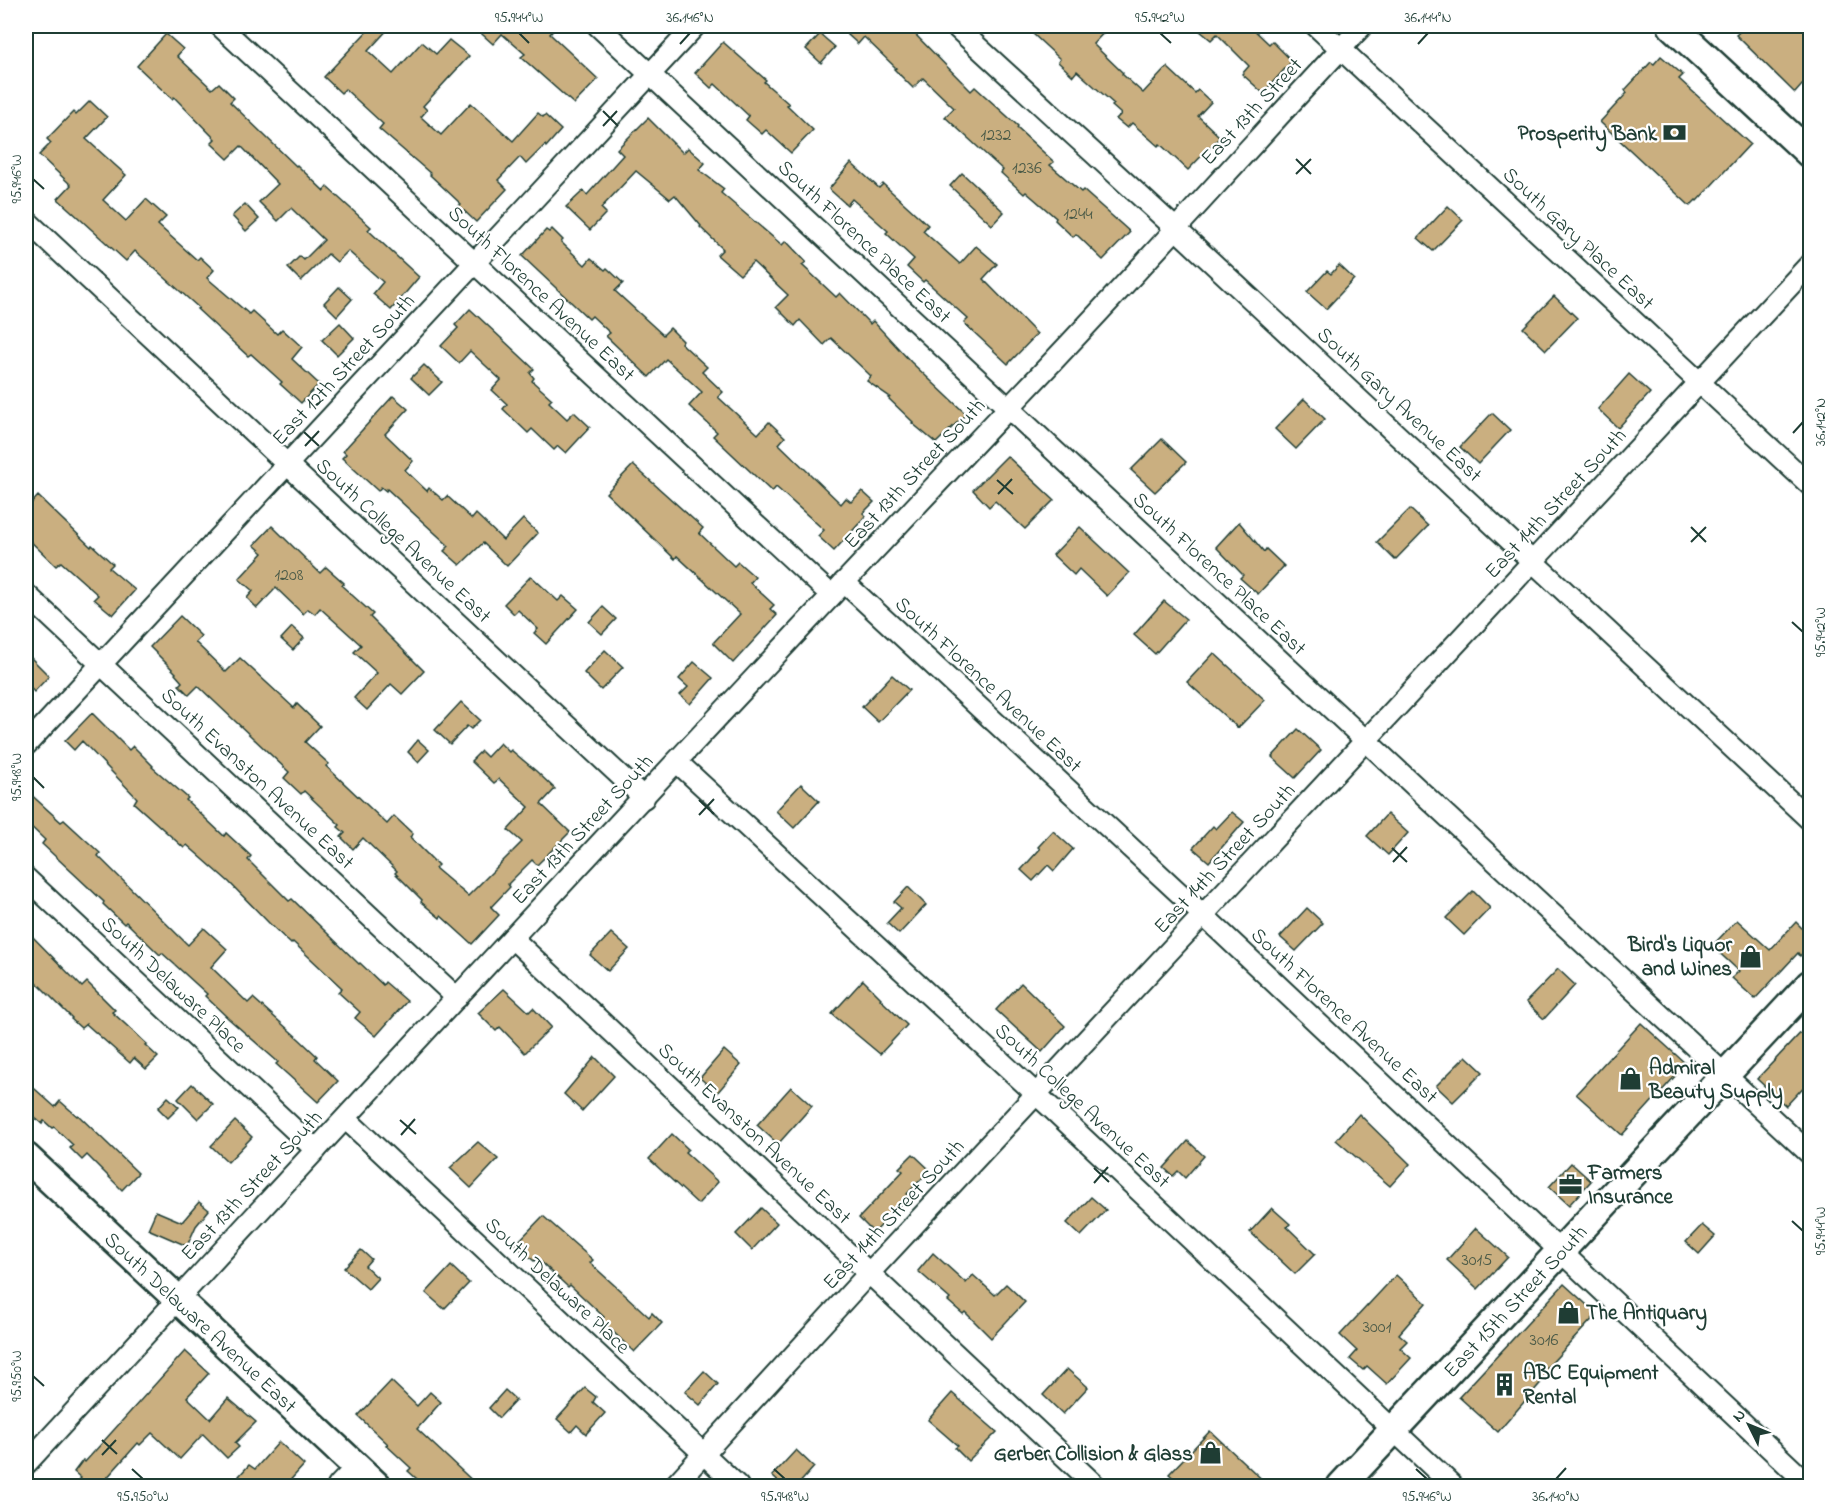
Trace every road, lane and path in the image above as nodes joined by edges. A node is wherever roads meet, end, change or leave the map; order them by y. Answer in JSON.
{"nodes":[{"id":1,"x":220,"y":26,"type":"edge"},
{"id":2,"x":598,"y":26,"type":"edge"},
{"id":3,"x":695,"y":26,"type":"edge"},
{"id":4,"x":955,"y":26,"type":"edge"},
{"id":5,"x":1316,"y":26,"type":"edge"},
{"id":6,"x":1362,"y":26,"type":"edge"},
{"id":7,"x":1672,"y":26,"type":"edge"},
{"id":8,"x":1341,"y":49,"type":"junction"},
{"id":9,"x":650,"y":73,"type":"junction"},
{"id":10,"x":1810,"y":154,"type":"edge"},
{"id":11,"x":26,"y":220,"type":"edge"},
{"id":12,"x":1175,"y":228,"type":"junction"},
{"id":13,"x":474,"y":263,"type":"junction"},
{"id":14,"x":1810,"y":264,"type":"edge"},
{"id":15,"x":1700,"y":382,"type":"junction"},
{"id":16,"x":1009,"y":408,"type":"junction"},
{"id":17,"x":288,"y":464,"type":"junction"},
{"id":18,"x":1810,"y":485,"type":"edge"},
{"id":19,"x":1534,"y":561,"type":"junction"},
{"id":20,"x":837,"y":589,"type":"junction"},
{"id":21,"x":26,"y":594,"type":"edge"},
{"id":22,"x":100,"y":663,"type":"junction"},
{"id":23,"x":1366,"y":741,"type":"junction"},
{"id":24,"x":26,"y":745,"type":"edge"},
{"id":25,"x":677,"y":762,"type":"junction"},
{"id":26,"x":644,"y":798,"type":"junction"},
{"id":27,"x":1810,"y":820,"type":"edge"},
{"id":28,"x":26,"y":878,"type":"edge"},
{"id":29,"x":1204,"y":916,"type":"junction"},
{"id":30,"x":512,"y":938,"type":"junction"},
{"id":31,"x":1810,"y":984,"type":"edge"},
{"id":32,"x":457,"y":998,"type":"junction"},
{"id":33,"x":1726,"y":1075,"type":"junction"},
{"id":34,"x":1037,"y":1094,"type":"junction"},
{"id":35,"x":346,"y":1119,"type":"junction"},
{"id":36,"x":316,"y":1150,"type":"junction"},
{"id":37,"x":1810,"y":1154,"type":"edge"},
{"id":38,"x":26,"y":1157,"type":"edge"},
{"id":39,"x":1560,"y":1252,"type":"junction"},
{"id":40,"x":869,"y":1274,"type":"junction"},
{"id":41,"x":178,"y":1298,"type":"junction"},
{"id":42,"x":1394,"y":1430,"type":"junction"},
{"id":43,"x":703,"y":1455,"type":"junction"},
{"id":44,"x":26,"y":1464,"type":"edge"},
{"id":45,"x":347,"y":1477,"type":"edge"},
{"id":46,"x":377,"y":1486,"type":"edge"},
{"id":47,"x":674,"y":1486,"type":"edge"},
{"id":48,"x":738,"y":1486,"type":"edge"},
{"id":49,"x":1096,"y":1486,"type":"edge"},
{"id":50,"x":1341,"y":1486,"type":"edge"},
{"id":51,"x":1453,"y":1486,"type":"edge"},
{"id":52,"x":1810,"y":1486,"type":"edge"}],
"edges":[{"from":1,"to":13,"type":"street","name":"South Florence Avenue East"},
{"from":2,"to":9,"type":"street","name":"South Florence Place East"},
{"from":3,"to":9,"type":"street","name":"East 12th Street South"},
{"from":4,"to":12,"type":"street","name":"South Gary Avenue East"},
{"from":5,"to":8,"type":"street","name":"South Gary Place East"},
{"from":6,"to":8,"type":"street","name":"East 13th Street"},
{"from":7,"to":10,"type":"main road"},
{"from":8,"to":12,"type":"street","name":"East 13th Street"},
{"from":8,"to":15,"type":"street","name":"South Gary Place East"},
{"from":9,"to":13,"type":"street","name":"East 12th Street South"},
{"from":9,"to":16,"type":"street","name":"South Florence Place East"},
{"from":11,"to":17,"type":"street","name":"South College Avenue East"},
{"from":12,"to":16,"type":"street","name":"East 13th Street South"},
{"from":12,"to":19,"type":"street","name":"South Gary Avenue East"},
{"from":13,"to":17,"type":"street","name":"East 12th Street South"},
{"from":13,"to":20,"type":"street","name":"South Florence Avenue East"},
{"from":14,"to":15,"type":"street","name":"East 14th Street South"},
{"from":15,"to":18,"type":"street","name":"South Gary Place East"},
{"from":15,"to":19,"type":"street","name":"East 14th Street South"},
{"from":16,"to":20,"type":"street","name":"East 13th Street South"},
{"from":16,"to":23,"type":"street","name":"South Florence Place East"},
{"from":17,"to":22,"type":"street","name":"East 12th Street South"},
{"from":17,"to":26,"type":"street","name":"South College Avenue East"},
{"from":19,"to":23,"type":"street","name":"East 14th Street South"},
{"from":19,"to":27,"type":"street","name":"South Gary Avenue East"},
{"from":20,"to":25,"type":"street","name":"East 13th Street South"},
{"from":20,"to":29,"type":"street","name":"South Florence Avenue East"},
{"from":21,"to":22,"type":"street","name":"South Evanston Avenue East"},
{"from":22,"to":24,"type":"street","name":"East 12th Street South"},
{"from":22,"to":32,"type":"street","name":"South Evanston Avenue East"},
{"from":23,"to":29,"type":"street","name":"East 14th Street South"},
{"from":23,"to":33,"type":"street","name":"South Florence Place East"},
{"from":25,"to":26,"type":"street","name":"East 13th Street South"},
{"from":25,"to":34,"type":"street","name":"South College Avenue East"},
{"from":26,"to":30,"type":"street","name":"East 13th Street South"},
{"from":28,"to":36,"type":"street","name":"South Delaware Place"},
{"from":29,"to":34,"type":"street","name":"East 14th Street South"},
{"from":29,"to":39,"type":"street","name":"South Florence Avenue East"},
{"from":30,"to":32,"type":"street","name":"East 13th Street South"},
{"from":30,"to":40,"type":"street","name":"South Evanston Avenue East"},
{"from":31,"to":33,"type":"main road","name":"East 15th Street South"},
{"from":32,"to":35,"type":"street","name":"East 13th Street South"},
{"from":33,"to":37,"type":"street","name":"South Florence Place East"},
{"from":33,"to":39,"type":"main road","name":"East 15th Street South"},
{"from":34,"to":40,"type":"street","name":"East 14th Street South"},
{"from":34,"to":42,"type":"street","name":"South College Avenue East"},
{"from":35,"to":36,"type":"street","name":"East 13th Street South"},
{"from":35,"to":43,"type":"street","name":"South Delaware Place"},
{"from":36,"to":41,"type":"street","name":"East 13th Street South"},
{"from":38,"to":41,"type":"main road","name":"South Delaware Avenue East"},
{"from":39,"to":42,"type":"main road","name":"East 15th Street South"},
{"from":39,"to":52,"type":"street","name":"South Florence Avenue East"},
{"from":40,"to":43,"type":"street","name":"East 14th Street South"},
{"from":40,"to":49,"type":"street","name":"South Evanston Avenue East"},
{"from":41,"to":44,"type":"street","name":"East 13th Street South"},
{"from":41,"to":45,"type":"main road","name":"South Delaware Avenue East"},
{"from":42,"to":50,"type":"main road","name":"East 15th Street South"},
{"from":42,"to":51,"type":"street","name":"South College Avenue East"},
{"from":43,"to":47,"type":"street","name":"East 14th Street South"},
{"from":43,"to":48,"type":"street","name":"South Delaware Place"},
{"from":45,"to":46,"type":"main road","name":"South Delaware Avenue East"}]}
